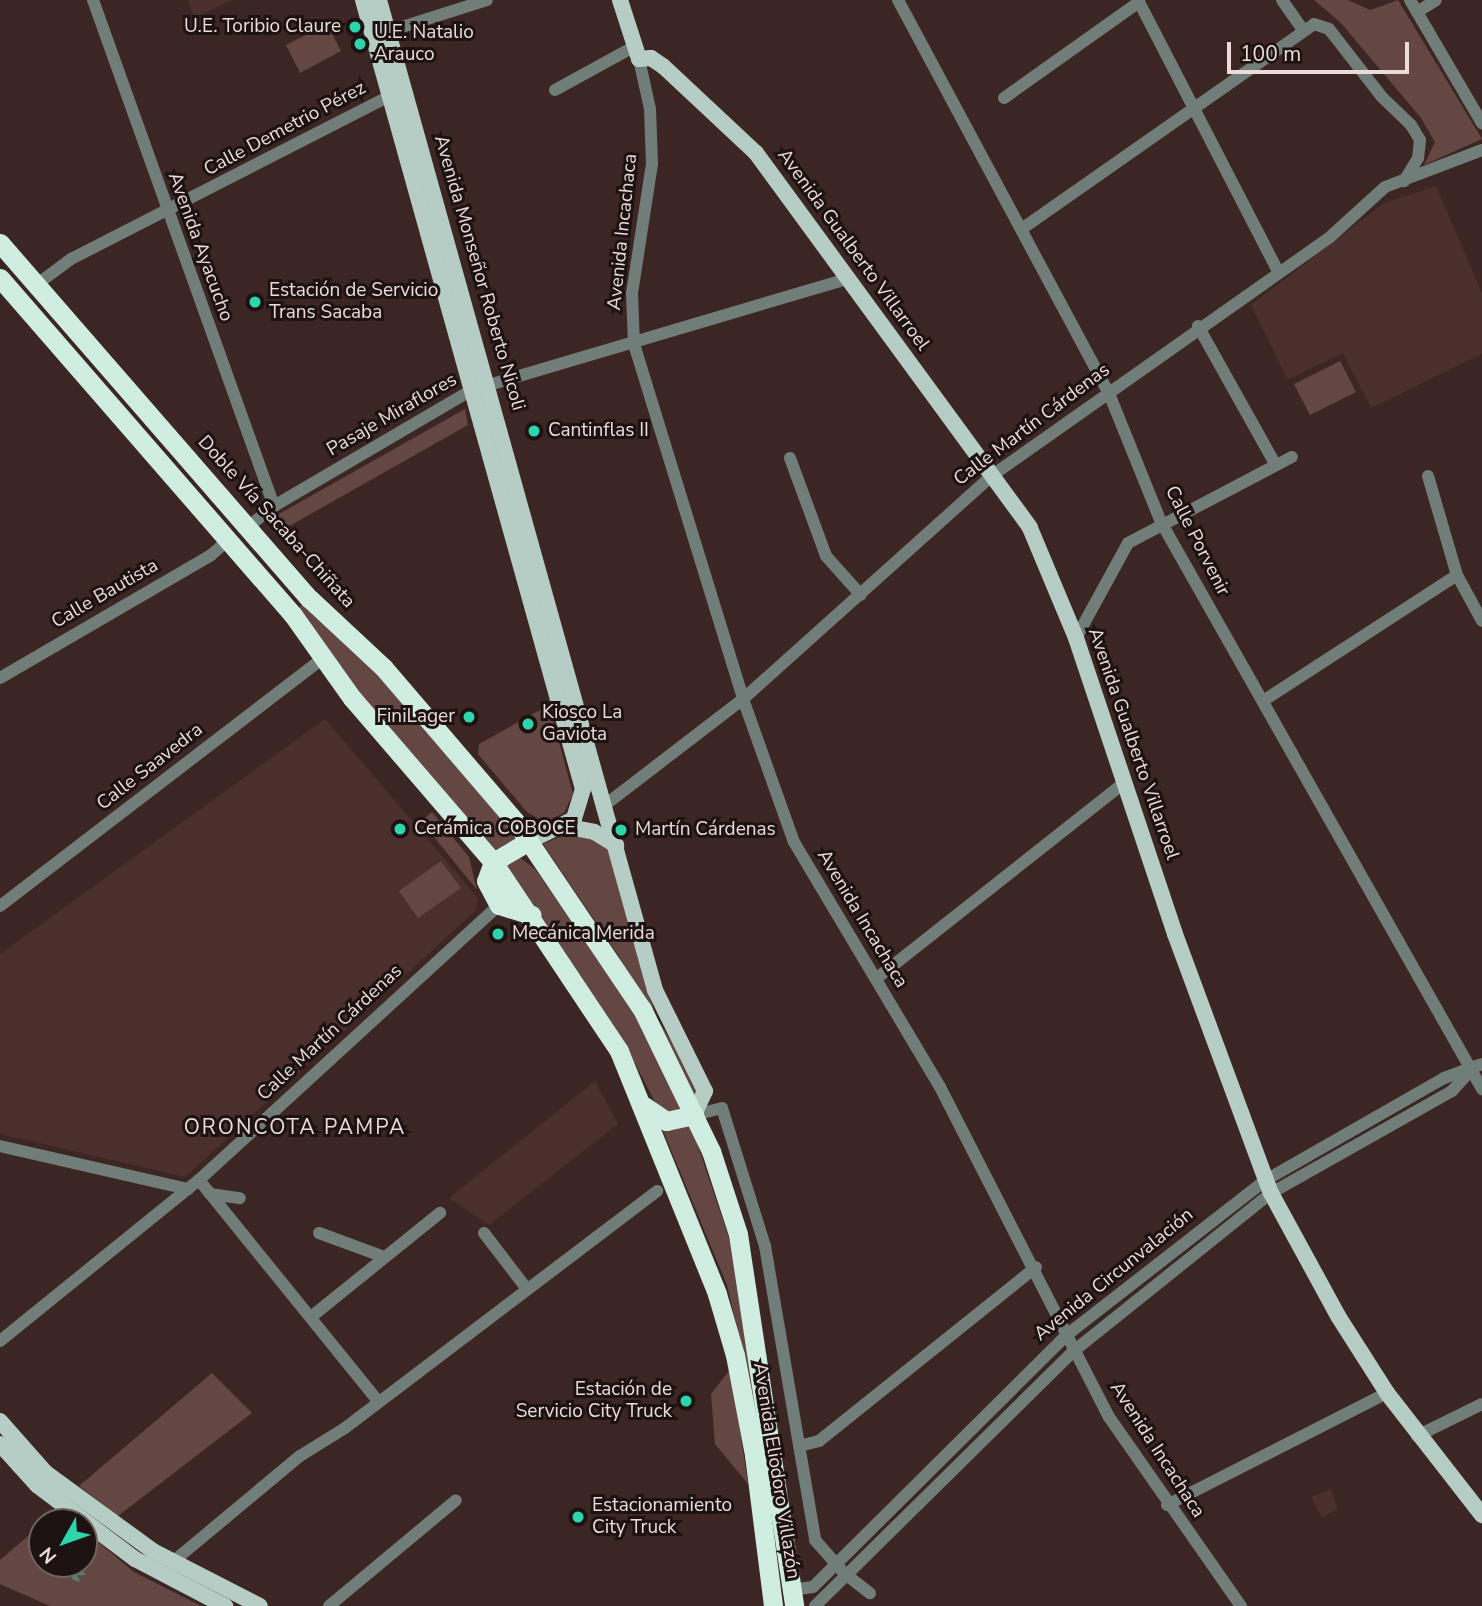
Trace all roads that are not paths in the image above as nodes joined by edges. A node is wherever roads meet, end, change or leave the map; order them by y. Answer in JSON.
{"nodes":[{"id":1,"x":93,"y":0,"type":"edge"},
{"id":2,"x":363,"y":0,"type":"edge"},
{"id":3,"x":379,"y":0,"type":"edge"},
{"id":4,"x":487,"y":0,"type":"edge"},
{"id":5,"x":620,"y":0,"type":"edge"},
{"id":6,"x":898,"y":0,"type":"edge"},
{"id":7,"x":1282,"y":0,"type":"edge"},
{"id":8,"x":1410,"y":0,"type":"edge"},
{"id":9,"x":1436,"y":0,"type":"edge"},
{"id":10,"x":1138,"y":1,"type":"edge"},
{"id":11,"x":1417,"y":12,"type":"junction"},
{"id":12,"x":1303,"y":30,"type":"junction"},
{"id":13,"x":381,"y":34,"type":"junction"},
{"id":14,"x":637,"y":52,"type":"junction"},
{"id":15,"x":405,"y":89,"type":"junction"},
{"id":16,"x":555,"y":90,"type":"dead end"},
{"id":17,"x":390,"y":96,"type":"junction"},
{"id":18,"x":1004,"y":98,"type":"dead end"},
{"id":19,"x":1196,"y":107,"type":"junction"},
{"id":20,"x":1482,"y":123,"type":"edge"},
{"id":21,"x":1482,"y":150,"type":"edge"},
{"id":22,"x":1404,"y":181,"type":"junction"},
{"id":23,"x":167,"y":213,"type":"junction"},
{"id":24,"x":1023,"y":228,"type":"junction"},
{"id":25,"x":0,"y":243,"type":"edge"},
{"id":26,"x":1279,"y":273,"type":"junction"},
{"id":27,"x":849,"y":278,"type":"junction"},
{"id":28,"x":36,"y":285,"type":"junction"},
{"id":29,"x":3,"y":288,"type":"edge"},
{"id":30,"x":1199,"y":326,"type":"junction"},
{"id":31,"x":634,"y":344,"type":"junction"},
{"id":32,"x":489,"y":385,"type":"junction"},
{"id":33,"x":472,"y":390,"type":"junction"},
{"id":34,"x":1108,"y":391,"type":"junction"},
{"id":35,"x":1292,"y":457,"type":"dead end"},
{"id":36,"x":790,"y":458,"type":"dead end"},
{"id":37,"x":1275,"y":464,"type":"junction"},
{"id":38,"x":1428,"y":476,"type":"dead end"},
{"id":39,"x":990,"y":477,"type":"junction"},
{"id":40,"x":274,"y":506,"type":"junction"},
{"id":41,"x":1161,"y":522,"type":"junction"},
{"id":42,"x":248,"y":527,"type":"junction"},
{"id":43,"x":228,"y":540,"type":"junction"},
{"id":44,"x":1457,"y":575,"type":"junction"},
{"id":45,"x":861,"y":595,"type":"junction"},
{"id":46,"x":1482,"y":621,"type":"edge"},
{"id":47,"x":1076,"y":638,"type":"junction"},
{"id":48,"x":323,"y":658,"type":"junction"},
{"id":49,"x":0,"y":678,"type":"edge"},
{"id":50,"x":743,"y":699,"type":"junction"},
{"id":51,"x":1263,"y":701,"type":"junction"},
{"id":52,"x":1123,"y":784,"type":"junction"},
{"id":53,"x":605,"y":806,"type":"junction"},
{"id":54,"x":564,"y":826,"type":"junction"},
{"id":55,"x":529,"y":841,"type":"junction"},
{"id":56,"x":616,"y":845,"type":"junction"},
{"id":57,"x":493,"y":862,"type":"junction"},
{"id":58,"x":499,"y":905,"type":"junction"},
{"id":59,"x":0,"y":906,"type":"edge"},
{"id":60,"x":531,"y":915,"type":"junction"},
{"id":61,"x":877,"y":978,"type":"junction"},
{"id":62,"x":1477,"y":1067,"type":"edge"},
{"id":63,"x":1482,"y":1090,"type":"edge"},
{"id":64,"x":645,"y":1106,"type":"junction"},
{"id":65,"x":694,"y":1115,"type":"junction"},
{"id":66,"x":0,"y":1146,"type":"edge"},
{"id":67,"x":199,"y":1180,"type":"junction"},
{"id":68,"x":1268,"y":1187,"type":"junction"},
{"id":69,"x":188,"y":1189,"type":"junction"},
{"id":70,"x":657,"y":1191,"type":"dead end"},
{"id":71,"x":210,"y":1194,"type":"junction"},
{"id":72,"x":240,"y":1198,"type":"dead end"},
{"id":73,"x":440,"y":1213,"type":"dead end"},
{"id":74,"x":318,"y":1233,"type":"dead end"},
{"id":75,"x":484,"y":1233,"type":"dead end"},
{"id":76,"x":382,"y":1256,"type":"junction"},
{"id":77,"x":1036,"y":1267,"type":"junction"},
{"id":78,"x":527,"y":1289,"type":"junction"},
{"id":79,"x":311,"y":1317,"type":"junction"},
{"id":80,"x":1068,"y":1334,"type":"junction"},
{"id":81,"x":0,"y":1341,"type":"edge"},
{"id":82,"x":1075,"y":1350,"type":"junction"},
{"id":83,"x":1387,"y":1394,"type":"junction"},
{"id":84,"x":379,"y":1401,"type":"junction"},
{"id":85,"x":1482,"y":1404,"type":"edge"},
{"id":86,"x":0,"y":1421,"type":"edge"},
{"id":87,"x":1417,"y":1436,"type":"junction"},
{"id":88,"x":0,"y":1444,"type":"edge"},
{"id":89,"x":799,"y":1446,"type":"junction"},
{"id":90,"x":69,"y":1499,"type":"junction"},
{"id":91,"x":456,"y":1500,"type":"dead end"},
{"id":92,"x":1167,"y":1505,"type":"junction"},
{"id":93,"x":1482,"y":1515,"type":"edge"},
{"id":94,"x":168,"y":1568,"type":"junction"},
{"id":95,"x":840,"y":1569,"type":"junction"},
{"id":96,"x":870,"y":1593,"type":"dead end"},
{"id":97,"x":792,"y":1598,"type":"edge"},
{"id":98,"x":225,"y":1606,"type":"edge"},
{"id":99,"x":260,"y":1606,"type":"edge"},
{"id":100,"x":329,"y":1606,"type":"edge"},
{"id":101,"x":773,"y":1606,"type":"edge"},
{"id":102,"x":815,"y":1606,"type":"edge"},
{"id":103,"x":1241,"y":1606,"type":"edge"}],
"edges":[{"from":1,"to":23,"type":"street","name":"Avenida Ayacucho"},
{"from":2,"to":13,"type":"main road","name":"Avenida Monseñor Roberto Nicoli"},
{"from":3,"to":13,"type":"main road","name":"Avenida Monseñor Roberto Nicoli"},
{"from":4,"to":13,"type":"street"},
{"from":5,"to":14,"type":"main road"},
{"from":6,"to":24,"type":"street","name":"Calle Porvenir"},
{"from":7,"to":12,"type":"street"},
{"from":8,"to":11,"type":"street"},
{"from":9,"to":11,"type":"street"},
{"from":10,"to":18,"type":"street"},
{"from":10,"to":19,"type":"street"},
{"from":11,"to":20,"type":"street"},
{"from":12,"to":19,"type":"street"},
{"from":12,"to":22,"type":"street"},
{"from":13,"to":15,"type":"main road","name":"Avenida Monseñor Roberto Nicoli"},
{"from":13,"to":17,"type":"main road","name":"Avenida Monseñor Roberto Nicoli"},
{"from":14,"to":16,"type":"street"},
{"from":14,"to":27,"type":"main road","name":"Avenida Gualberto Villarroel"},
{"from":14,"to":31,"type":"street","name":"Avenida Incachaca"},
{"from":15,"to":17,"type":"street","name":"Calle Demetrio Pérez"},
{"from":15,"to":32,"type":"main road","name":"Avenida Monseñor Roberto Nicoli"},
{"from":17,"to":23,"type":"street","name":"Calle Demetrio Pérez"},
{"from":17,"to":33,"type":"main road","name":"Avenida Monseñor Roberto Nicoli"},
{"from":19,"to":24,"type":"street"},
{"from":19,"to":26,"type":"street"},
{"from":21,"to":22,"type":"street","name":"Calle Martín Cárdenas"},
{"from":22,"to":26,"type":"street","name":"Calle Martín Cárdenas"},
{"from":23,"to":28,"type":"street","name":"Calle Demetrio Pérez"},
{"from":23,"to":40,"type":"street","name":"Avenida Ayacucho"},
{"from":24,"to":34,"type":"street","name":"Calle Porvenir"},
{"from":25,"to":28,"type":"highway","name":"Doble Vía Sacaba-Chiñata"},
{"from":26,"to":30,"type":"street","name":"Calle Martín Cárdenas"},
{"from":27,"to":31,"type":"street","name":"Pasaje Miraflores"},
{"from":27,"to":39,"type":"main road","name":"Avenida Gualberto Villarroel"},
{"from":28,"to":42,"type":"highway","name":"Doble Vía Sacaba-Chiñata"},
{"from":29,"to":43,"type":"highway"},
{"from":30,"to":34,"type":"street","name":"Calle Martín Cárdenas"},
{"from":30,"to":37,"type":"street"},
{"from":31,"to":32,"type":"street","name":"Pasaje Miraflores"},
{"from":31,"to":50,"type":"street","name":"Avenida Incachaca"},
{"from":32,"to":33,"type":"street","name":"Pasaje Miraflores"},
{"from":32,"to":53,"type":"main road","name":"Avenida Monseñor Roberto Nicoli"},
{"from":33,"to":40,"type":"street","name":"Pasaje Miraflores"},
{"from":33,"to":54,"type":"main road","name":"Avenida Monseñor Roberto Nicoli"},
{"from":34,"to":39,"type":"street","name":"Calle Martín Cárdenas"},
{"from":34,"to":41,"type":"street","name":"Calle Porvenir"},
{"from":35,"to":37,"type":"street"},
{"from":36,"to":45,"type":"street"},
{"from":37,"to":41,"type":"street"},
{"from":38,"to":44,"type":"street"},
{"from":39,"to":45,"type":"street","name":"Calle Martín Cárdenas"},
{"from":39,"to":47,"type":"main road","name":"Avenida Gualberto Villarroel"},
{"from":40,"to":42,"type":"street","name":"Pasaje Miraflores"},
{"from":41,"to":47,"type":"street"},
{"from":41,"to":51,"type":"street","name":"Calle Porvenir"},
{"from":42,"to":55,"type":"highway","name":"Doble Vía Sacaba-Chiñata"},
{"from":43,"to":48,"type":"highway"},
{"from":43,"to":49,"type":"street","name":"Calle Bautista"},
{"from":44,"to":46,"type":"street"},
{"from":44,"to":51,"type":"street"},
{"from":45,"to":50,"type":"street","name":"Calle Martín Cárdenas"},
{"from":47,"to":52,"type":"main road","name":"Avenida Gualberto Villarroel"},
{"from":48,"to":57,"type":"highway"},
{"from":48,"to":59,"type":"street","name":"Calle Saavedra"},
{"from":50,"to":53,"type":"street","name":"Calle Martín Cárdenas"},
{"from":50,"to":61,"type":"street","name":"Avenida Incachaca"},
{"from":51,"to":62,"type":"street","name":"Calle Porvenir"},
{"from":52,"to":61,"type":"street"},
{"from":52,"to":68,"type":"main road","name":"Avenida Gualberto Villarroel"},
{"from":53,"to":56,"type":"main road","name":"Avenida Monseñor Roberto Nicoli"},
{"from":54,"to":55,"type":"main road"},
{"from":54,"to":56,"type":"main road"},
{"from":55,"to":57,"type":"highway"},
{"from":55,"to":65,"type":"highway","name":"Doble Vía Sacaba-Chiñata"},
{"from":56,"to":65,"type":"main road","name":"Avenida Monseñor Roberto Nicoli"},
{"from":57,"to":58,"type":"highway"},
{"from":57,"to":60,"type":"highway"},
{"from":58,"to":60,"type":"highway"},
{"from":58,"to":67,"type":"street","name":"Calle Martín Cárdenas"},
{"from":60,"to":64,"type":"highway"},
{"from":61,"to":77,"type":"street","name":"Avenida Incachaca"},
{"from":62,"to":63,"type":"street","name":"Calle Porvenir"},
{"from":62,"to":68,"type":"street","name":"Avenida Circunvalación"},
{"from":64,"to":65,"type":"highway"},
{"from":64,"to":101,"type":"highway","name":"Avenida Eliodoro Villazón"},
{"from":65,"to":89,"type":"street"},
{"from":65,"to":97,"type":"highway","name":"Avenida Eliodoro Villazón"},
{"from":66,"to":69,"type":"street"},
{"from":67,"to":69,"type":"street","name":"Calle Martín Cárdenas"},
{"from":67,"to":71,"type":"street"},
{"from":68,"to":80,"type":"street","name":"Avenida Circunvalación"},
{"from":68,"to":82,"type":"street","name":"Avenida Circunvalación"},
{"from":68,"to":83,"type":"main road","name":"Avenida Gualberto Villarroel"},
{"from":69,"to":81,"type":"street","name":"Calle Martín Cárdenas"},
{"from":70,"to":78,"type":"street"},
{"from":71,"to":72,"type":"street"},
{"from":71,"to":79,"type":"street"},
{"from":73,"to":76,"type":"street"},
{"from":74,"to":76,"type":"street"},
{"from":75,"to":78,"type":"street"},
{"from":76,"to":79,"type":"street"},
{"from":77,"to":80,"type":"street","name":"Avenida Incachaca"},
{"from":77,"to":89,"type":"street"},
{"from":78,"to":84,"type":"street"},
{"from":79,"to":84,"type":"street"},
{"from":80,"to":82,"type":"street","name":"Avenida Incachaca"},
{"from":80,"to":95,"type":"street","name":"Avenida Circunvalación"},
{"from":82,"to":92,"type":"street","name":"Avenida Incachaca"},
{"from":82,"to":95,"type":"street","name":"Avenida Circunvalación"},
{"from":83,"to":87,"type":"main road","name":"Avenida Gualberto Villarroel"},
{"from":83,"to":92,"type":"street"},
{"from":84,"to":94,"type":"street"},
{"from":85,"to":87,"type":"street"},
{"from":86,"to":90,"type":"main road"},
{"from":87,"to":93,"type":"main road","name":"Avenida Gualberto Villarroel"},
{"from":88,"to":90,"type":"main road"},
{"from":89,"to":95,"type":"street"},
{"from":90,"to":94,"type":"main road"},
{"from":91,"to":100,"type":"street"},
{"from":92,"to":103,"type":"street","name":"Avenida Incachaca"},
{"from":94,"to":98,"type":"main road"},
{"from":94,"to":99,"type":"main road"},
{"from":95,"to":96,"type":"street"},
{"from":95,"to":97,"type":"street","name":"Avenida Circunvalación"},
{"from":95,"to":102,"type":"street","name":"Avenida Circunvalación"}]}
